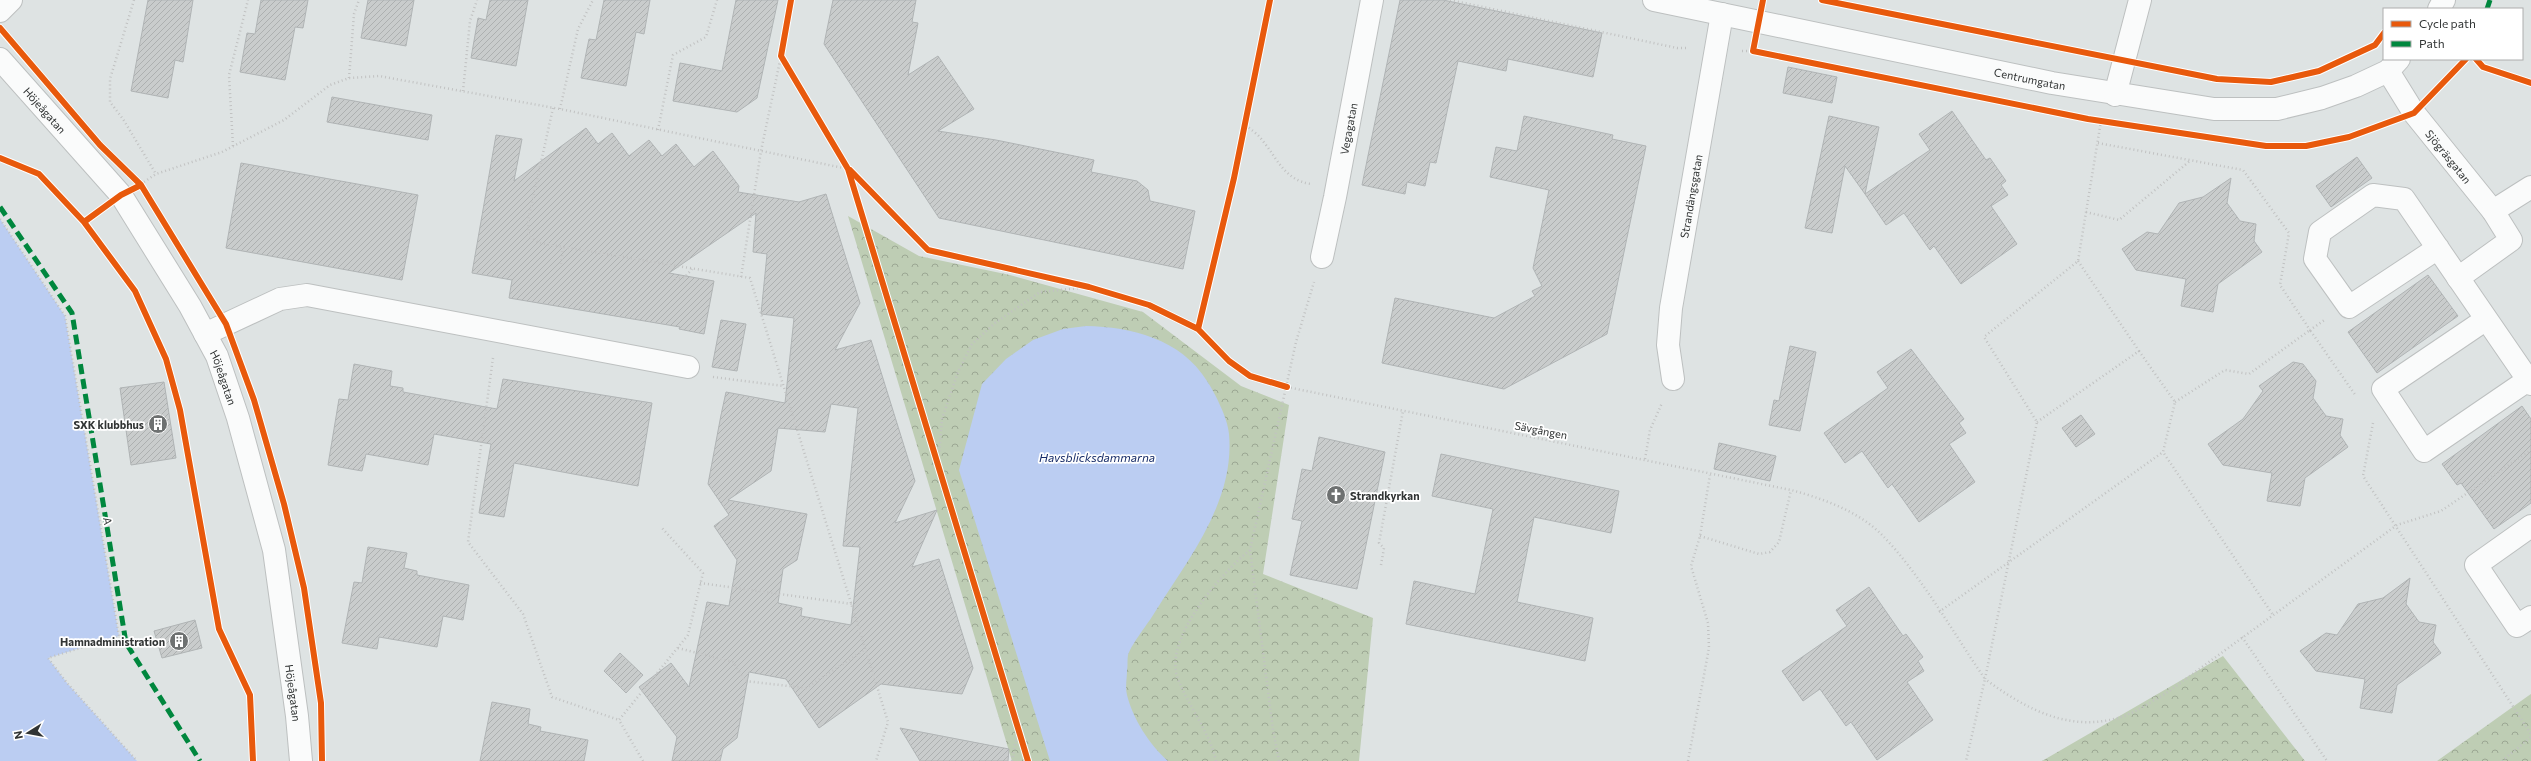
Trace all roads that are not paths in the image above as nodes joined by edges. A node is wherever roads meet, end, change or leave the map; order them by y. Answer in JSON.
{"nodes":[{"id":1,"x":11,"y":0,"type":"edge"},
{"id":2,"x":1372,"y":0,"type":"edge"},
{"id":3,"x":1654,"y":0,"type":"edge"},
{"id":4,"x":2140,"y":0,"type":"edge"},
{"id":5,"x":0,"y":11,"type":"edge"},
{"id":6,"x":1722,"y":14,"type":"junction"},
{"id":7,"x":0,"y":59,"type":"edge"},
{"id":8,"x":2394,"y":65,"type":"edge"},
{"id":9,"x":2115,"y":95,"type":"junction"},
{"id":10,"x":2531,"y":187,"type":"edge"},
{"id":11,"x":2494,"y":211,"type":"junction"},
{"id":12,"x":2438,"y":248,"type":"junction"},
{"id":13,"x":1322,"y":257,"type":"road end"},
{"id":14,"x":2458,"y":278,"type":"junction"},
{"id":15,"x":2485,"y":320,"type":"junction"},
{"id":16,"x":205,"y":334,"type":"junction"},
{"id":17,"x":688,"y":367,"type":"dead end"},
{"id":18,"x":1673,"y":379,"type":"road end"},
{"id":19,"x":2529,"y":382,"type":"edge"},
{"id":20,"x":2531,"y":526,"type":"edge"},
{"id":21,"x":2531,"y":617,"type":"edge"},
{"id":22,"x":301,"y":761,"type":"edge"}],
"edges":[{"from":1,"to":5,"type":"street"},
{"from":2,"to":13,"type":"street","name":"Vegagatan"},
{"from":3,"to":6,"type":"street","name":"Centrumgatan"},
{"from":4,"to":9,"type":"street"},
{"from":6,"to":9,"type":"street","name":"Centrumgatan"},
{"from":6,"to":18,"type":"street","name":"Strandängsgatan"},
{"from":7,"to":16,"type":"street","name":"Höjeågatan"},
{"from":8,"to":9,"type":"street","name":"Centrumgatan"},
{"from":8,"to":11,"type":"street","name":"Sjögräsgatan"},
{"from":10,"to":11,"type":"street"},
{"from":11,"to":14,"type":"street","name":"Sjögräsgatan"},
{"from":12,"to":12,"type":"street"},
{"from":12,"to":14,"type":"street"},
{"from":14,"to":15,"type":"street"},
{"from":15,"to":19,"type":"street"},
{"from":15,"to":19,"type":"street"},
{"from":16,"to":17,"type":"street"},
{"from":16,"to":22,"type":"street","name":"Höjeågatan"},
{"from":20,"to":21,"type":"street"}]}
